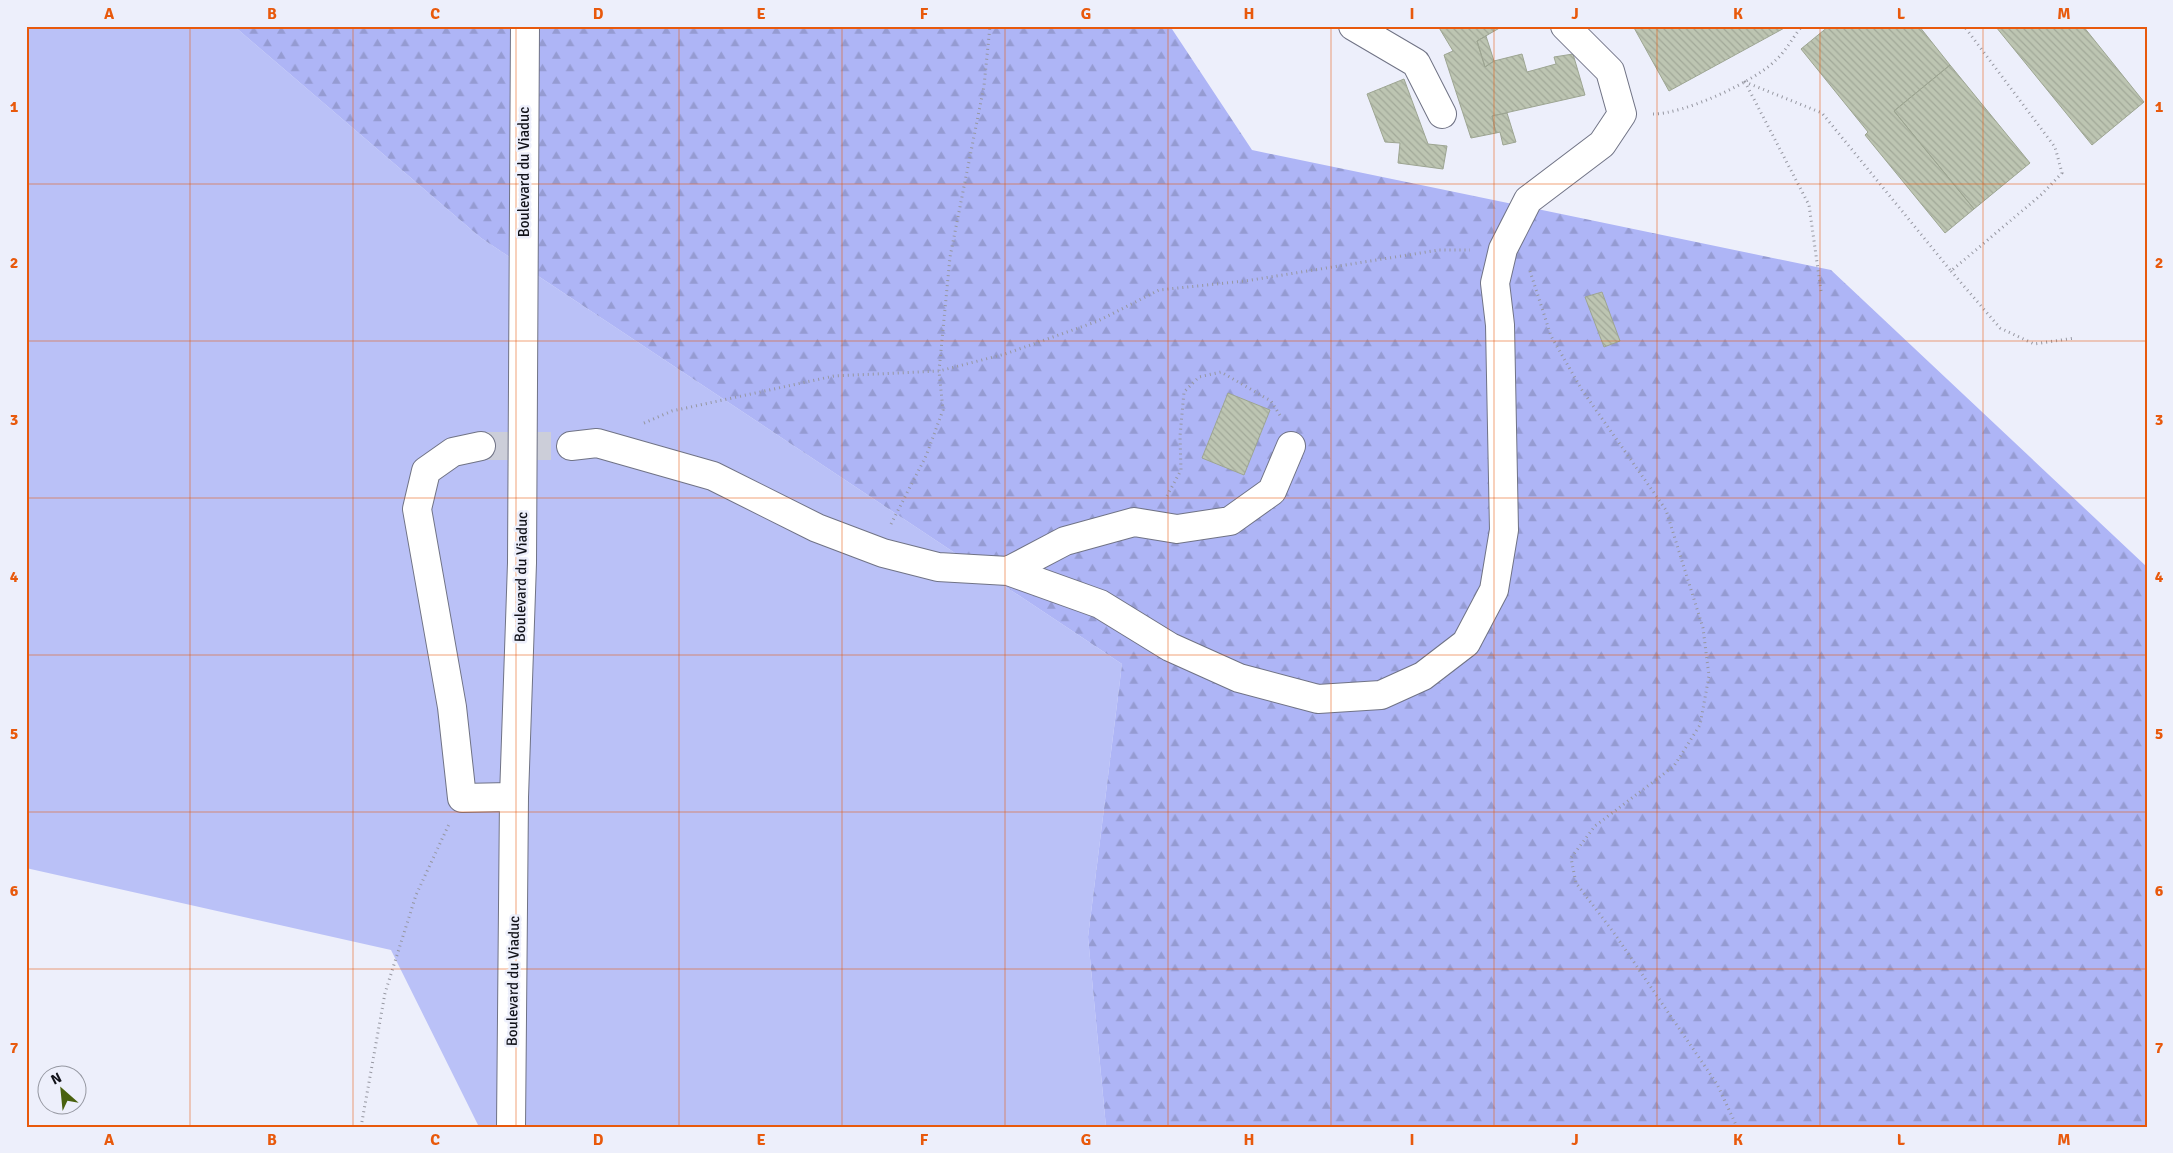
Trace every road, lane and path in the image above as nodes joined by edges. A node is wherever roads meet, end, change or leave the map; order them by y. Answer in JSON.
{"nodes":[{"id":1,"x":526,"y":26,"type":"edge"},
{"id":2,"x":990,"y":26,"type":"edge"},
{"id":3,"x":1353,"y":26,"type":"edge"},
{"id":4,"x":1565,"y":26,"type":"edge"},
{"id":5,"x":1802,"y":26,"type":"edge"},
{"id":6,"x":1964,"y":26,"type":"edge"},
{"id":7,"x":1744,"y":82,"type":"junction"},
{"id":8,"x":1442,"y":114,"type":"dead end"},
{"id":9,"x":1622,"y":114,"type":"junction"},
{"id":10,"x":1503,"y":249,"type":"junction"},
{"id":11,"x":1951,"y":270,"type":"junction"},
{"id":12,"x":1821,"y":291,"type":"dead end"},
{"id":13,"x":2075,"y":338,"type":"dead end"},
{"id":14,"x":939,"y":371,"type":"junction"},
{"id":15,"x":584,"y":444,"type":"joint"},
{"id":16,"x":481,"y":446,"type":"tunnel mouth"},
{"id":17,"x":1290,"y":446,"type":"joint"},
{"id":18,"x":1134,"y":522,"type":"junction"},
{"id":19,"x":883,"y":553,"type":"junction"},
{"id":20,"x":1008,"y":571,"type":"junction"},
{"id":21,"x":514,"y":797,"type":"junction"},
{"id":22,"x":462,"y":798,"type":"junction"},
{"id":23,"x":361,"y":1127,"type":"edge"},
{"id":24,"x":511,"y":1127,"type":"edge"},
{"id":25,"x":1737,"y":1127,"type":"edge"}],
"edges":[{"from":1,"to":21,"type":"street","name":"Boulevard du Viaduc"},
{"from":2,"to":14,"type":"path"},
{"from":3,"to":8,"type":"street"},
{"from":4,"to":9,"type":"street"},
{"from":5,"to":7,"type":"path"},
{"from":6,"to":11,"type":"path"},
{"from":7,"to":9,"type":"path"},
{"from":7,"to":11,"type":"path"},
{"from":7,"to":12,"type":"path"},
{"from":9,"to":10,"type":"street"},
{"from":10,"to":14,"type":"path"},
{"from":10,"to":20,"type":"street"},
{"from":10,"to":25,"type":"path"},
{"from":11,"to":13,"type":"path"},
{"from":14,"to":15,"type":"path"},
{"from":14,"to":19,"type":"path"},
{"from":15,"to":19,"type":"street"},
{"from":16,"to":22,"type":"street"},
{"from":17,"to":18,"type":"street"},
{"from":17,"to":18,"type":"path"},
{"from":18,"to":20,"type":"street"},
{"from":19,"to":20,"type":"street"},
{"from":21,"to":22,"type":"street"},
{"from":21,"to":24,"type":"street","name":"Boulevard du Viaduc"},
{"from":22,"to":23,"type":"path"}]}
